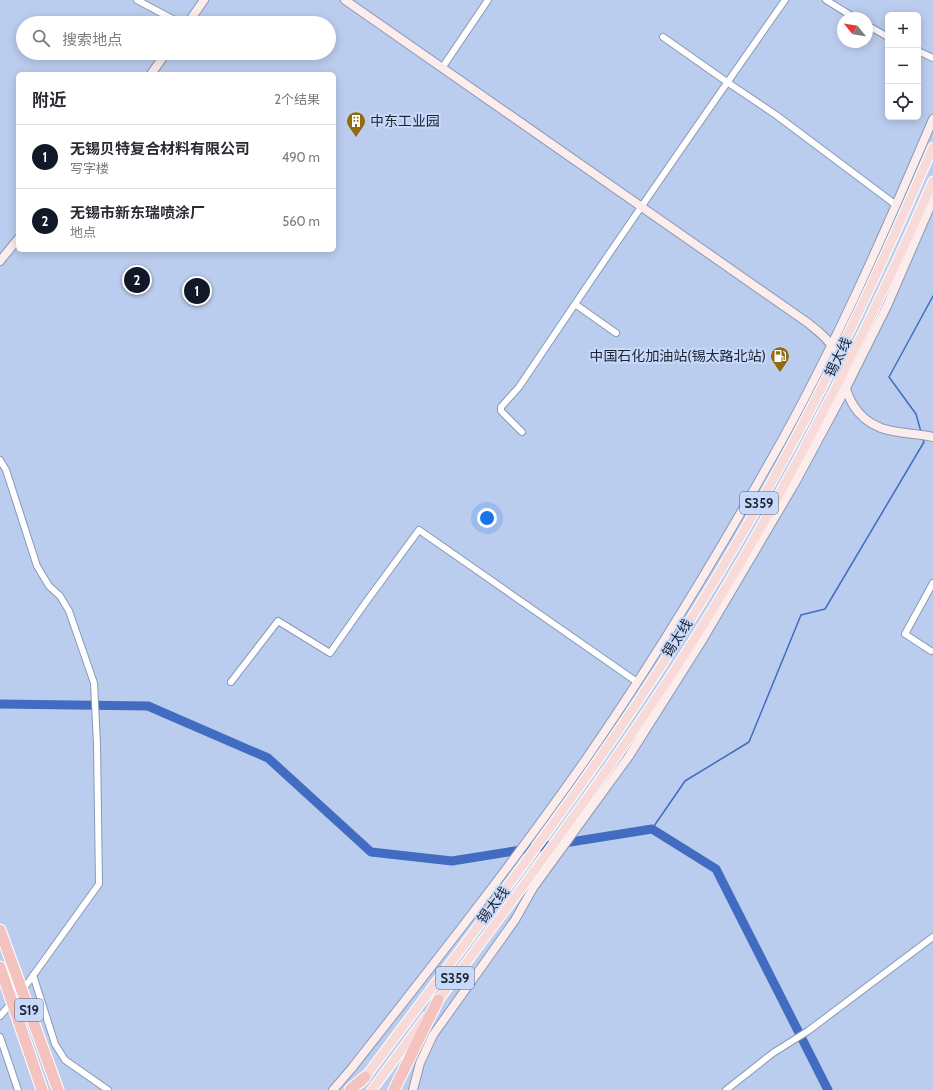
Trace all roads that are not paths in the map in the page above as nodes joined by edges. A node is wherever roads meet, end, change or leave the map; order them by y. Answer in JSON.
{"nodes":[{"id":1,"x":137,"y":0,"type":"edge"},
{"id":2,"x":204,"y":0,"type":"edge"},
{"id":3,"x":345,"y":0,"type":"edge"},
{"id":4,"x":488,"y":0,"type":"edge"},
{"id":5,"x":785,"y":0,"type":"edge"},
{"id":6,"x":826,"y":0,"type":"edge"},
{"id":7,"x":845,"y":12,"type":"edge"},
{"id":8,"x":167,"y":16,"type":"edge"},
{"id":9,"x":193,"y":16,"type":"edge"},
{"id":10,"x":873,"y":28,"type":"edge"},
{"id":11,"x":885,"y":35,"type":"edge"},
{"id":12,"x":663,"y":37,"type":"dead end"},
{"id":13,"x":921,"y":52,"type":"edge"},
{"id":14,"x":933,"y":58,"type":"edge"},
{"id":15,"x":161,"y":60,"type":"edge"},
{"id":16,"x":442,"y":68,"type":"junction"},
{"id":17,"x":152,"y":72,"type":"edge"},
{"id":18,"x":727,"y":82,"type":"junction"},
{"id":19,"x":933,"y":119,"type":"edge"},
{"id":20,"x":933,"y":147,"type":"edge"},
{"id":21,"x":933,"y":181,"type":"edge"},
{"id":22,"x":933,"y":200,"type":"edge"},
{"id":23,"x":896,"y":204,"type":"junction"},
{"id":24,"x":641,"y":207,"type":"junction"},
{"id":25,"x":16,"y":241,"type":"edge"},
{"id":26,"x":0,"y":261,"type":"edge"},
{"id":27,"x":576,"y":304,"type":"junction"},
{"id":28,"x":616,"y":333,"type":"dead end"},
{"id":29,"x":832,"y":346,"type":"junction"},
{"id":30,"x":836,"y":360,"type":"junction"},
{"id":31,"x":842,"y":375,"type":"junction"},
{"id":32,"x":845,"y":390,"type":"junction"},
{"id":33,"x":522,"y":432,"type":"dead end"},
{"id":34,"x":931,"y":436,"type":"edge"},
{"id":35,"x":0,"y":460,"type":"edge"},
{"id":36,"x":933,"y":583,"type":"edge"},
{"id":37,"x":931,"y":651,"type":"dead end"},
{"id":38,"x":231,"y":682,"type":"dead end"},
{"id":39,"x":637,"y":682,"type":"junction"},
{"id":40,"x":0,"y":930,"type":"edge"},
{"id":41,"x":933,"y":937,"type":"edge"},
{"id":42,"x":0,"y":967,"type":"edge"},
{"id":43,"x":33,"y":975,"type":"junction"},
{"id":44,"x":27,"y":984,"type":"dead end"},
{"id":45,"x":438,"y":1000,"type":"junction"},
{"id":46,"x":0,"y":1037,"type":"edge"},
{"id":47,"x":365,"y":1077,"type":"junction"},
{"id":48,"x":18,"y":1090,"type":"edge"},
{"id":49,"x":42,"y":1090,"type":"edge"},
{"id":50,"x":58,"y":1090,"type":"edge"},
{"id":51,"x":108,"y":1090,"type":"edge"},
{"id":52,"x":333,"y":1090,"type":"edge"},
{"id":53,"x":350,"y":1090,"type":"edge"},
{"id":54,"x":355,"y":1090,"type":"edge"},
{"id":55,"x":372,"y":1090,"type":"edge"},
{"id":56,"x":394,"y":1090,"type":"edge"},
{"id":57,"x":413,"y":1090,"type":"edge"},
{"id":58,"x":726,"y":1090,"type":"edge"}],
"edges":[{"from":1,"to":8,"type":"street"},
{"from":2,"to":9,"type":"main road"},
{"from":3,"to":16,"type":"main road"},
{"from":4,"to":16,"type":"street"},
{"from":5,"to":18,"type":"street"},
{"from":6,"to":7,"type":"street"},
{"from":10,"to":11,"type":"street"},
{"from":12,"to":18,"type":"street"},
{"from":13,"to":14,"type":"street"},
{"from":15,"to":17,"type":"main road"},
{"from":16,"to":24,"type":"main road"},
{"from":18,"to":23,"type":"street"},
{"from":18,"to":24,"type":"street"},
{"from":19,"to":23,"type":"main road"},
{"from":20,"to":30,"type":"main road","name":"锡太线","number":"S359"},
{"from":21,"to":31,"type":"main road","name":"锡太线","number":"S359"},
{"from":22,"to":32,"type":"main road"},
{"from":23,"to":29,"type":"main road"},
{"from":24,"to":27,"type":"street"},
{"from":24,"to":29,"type":"main road"},
{"from":25,"to":26,"type":"main road"},
{"from":27,"to":28,"type":"street"},
{"from":27,"to":33,"type":"street"},
{"from":29,"to":30,"type":"main road"},
{"from":29,"to":39,"type":"main road"},
{"from":30,"to":31,"type":"main road"},
{"from":30,"to":47,"type":"main road","name":"锡太线","number":"S359"},
{"from":31,"to":32,"type":"main road"},
{"from":31,"to":45,"type":"main road","name":"锡太线","number":"S359"},
{"from":32,"to":34,"type":"main road"},
{"from":32,"to":57,"type":"main road"},
{"from":35,"to":43,"type":"street"},
{"from":36,"to":37,"type":"street"},
{"from":38,"to":39,"type":"street"},
{"from":39,"to":52,"type":"main road"},
{"from":40,"to":50,"type":"highway","number":"S19"},
{"from":41,"to":58,"type":"street"},
{"from":42,"to":49,"type":"highway","number":"S19"},
{"from":43,"to":44,"type":"street"},
{"from":43,"to":51,"type":"street"},
{"from":45,"to":55,"type":"main road","name":"锡太线","number":"S359"},
{"from":45,"to":56,"type":"highway"},
{"from":46,"to":48,"type":"street"},
{"from":47,"to":53,"type":"highway"},
{"from":47,"to":54,"type":"main road","name":"锡太线","number":"S359"}]}
